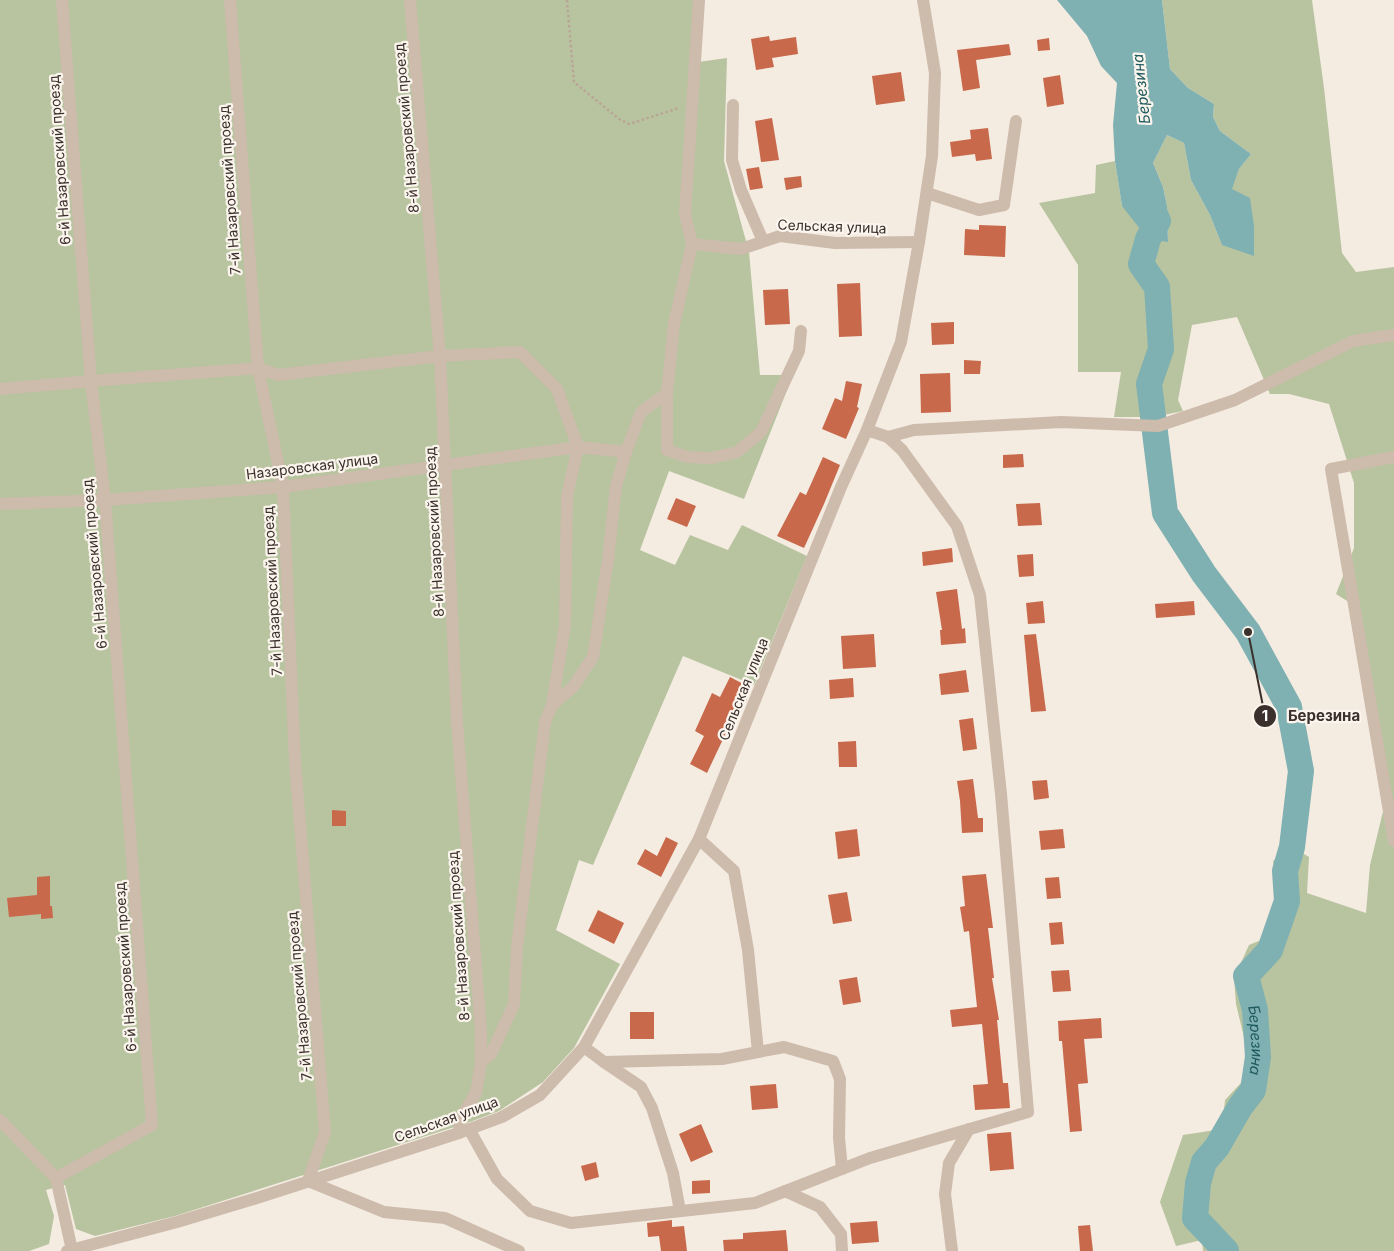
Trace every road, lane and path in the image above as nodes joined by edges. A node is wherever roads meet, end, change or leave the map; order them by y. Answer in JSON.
{"nodes":[{"id":1,"x":62,"y":0,"type":"edge"},
{"id":2,"x":230,"y":0,"type":"edge"},
{"id":3,"x":410,"y":0,"type":"edge"},
{"id":4,"x":567,"y":0,"type":"edge"},
{"id":5,"x":699,"y":0,"type":"edge"},
{"id":6,"x":923,"y":0,"type":"edge"},
{"id":7,"x":693,"y":104,"type":"junction"},
{"id":8,"x":733,"y":105,"type":"dead end"},
{"id":9,"x":1016,"y":121,"type":"dead end"},
{"id":10,"x":927,"y":193,"type":"junction"},
{"id":11,"x":763,"y":241,"type":"junction"},
{"id":12,"x":919,"y":242,"type":"junction"},
{"id":13,"x":692,"y":244,"type":"junction"},
{"id":14,"x":801,"y":331,"type":"dead end"},
{"id":15,"x":1394,"y":335,"type":"edge"},
{"id":16,"x":440,"y":356,"type":"junction"},
{"id":17,"x":258,"y":368,"type":"junction"},
{"id":18,"x":91,"y":381,"type":"junction"},
{"id":19,"x":0,"y":389,"type":"edge"},
{"id":20,"x":667,"y":394,"type":"junction"},
{"id":21,"x":867,"y":430,"type":"junction"},
{"id":22,"x":888,"y":437,"type":"junction"},
{"id":23,"x":578,"y":446,"type":"junction"},
{"id":24,"x":626,"y":452,"type":"junction"},
{"id":25,"x":1394,"y":457,"type":"edge"},
{"id":26,"x":446,"y":465,"type":"junction"},
{"id":27,"x":283,"y":487,"type":"junction"},
{"id":28,"x":105,"y":500,"type":"junction"},
{"id":29,"x":0,"y":504,"type":"edge"},
{"id":30,"x":552,"y":705,"type":"junction"},
{"id":31,"x":699,"y":839,"type":"junction"},
{"id":32,"x":1394,"y":841,"type":"edge"},
{"id":33,"x":584,"y":1047,"type":"junction"},
{"id":34,"x":758,"y":1052,"type":"junction"},
{"id":35,"x":481,"y":1062,"type":"junction"},
{"id":36,"x":604,"y":1062,"type":"junction"},
{"id":37,"x":0,"y":1120,"type":"edge"},
{"id":38,"x":969,"y":1129,"type":"junction"},
{"id":39,"x":464,"y":1131,"type":"junction"},
{"id":40,"x":842,"y":1168,"type":"junction"},
{"id":41,"x":56,"y":1178,"type":"junction"},
{"id":42,"x":308,"y":1180,"type":"junction"},
{"id":43,"x":785,"y":1191,"type":"junction"},
{"id":44,"x":680,"y":1211,"type":"junction"},
{"id":45,"x":70,"y":1250,"type":"edge"},
{"id":46,"x":519,"y":1251,"type":"edge"},
{"id":47,"x":842,"y":1251,"type":"edge"},
{"id":48,"x":952,"y":1251,"type":"edge"}],
"edges":[{"from":1,"to":18,"type":"street","name":"6-й Назаровский проезд"},
{"from":2,"to":17,"type":"street","name":"7-й Назаровский проезд"},
{"from":3,"to":16,"type":"street","name":"8-й Назаровский проезд"},
{"from":4,"to":7,"type":"path"},
{"from":5,"to":7,"type":"street"},
{"from":6,"to":10,"type":"street"},
{"from":7,"to":13,"type":"street"},
{"from":8,"to":11,"type":"street"},
{"from":9,"to":10,"type":"street"},
{"from":10,"to":12,"type":"street"},
{"from":11,"to":12,"type":"street","name":"Сельская улица"},
{"from":11,"to":13,"type":"street","name":"Сельская улица"},
{"from":12,"to":21,"type":"street","name":"Сельская улица"},
{"from":13,"to":20,"type":"street"},
{"from":14,"to":20,"type":"street"},
{"from":15,"to":22,"type":"street"},
{"from":16,"to":17,"type":"street"},
{"from":16,"to":23,"type":"street"},
{"from":16,"to":26,"type":"street","name":"8-й Назаровский проезд"},
{"from":17,"to":18,"type":"street"},
{"from":17,"to":27,"type":"street","name":"7-й Назаровский проезд"},
{"from":18,"to":19,"type":"street"},
{"from":18,"to":28,"type":"street","name":"6-й Назаровский проезд"},
{"from":20,"to":24,"type":"street"},
{"from":21,"to":22,"type":"street"},
{"from":21,"to":31,"type":"street","name":"Сельская улица"},
{"from":22,"to":38,"type":"street"},
{"from":23,"to":24,"type":"street","name":"Назаровская улица"},
{"from":23,"to":26,"type":"street","name":"Назаровская улица"},
{"from":23,"to":30,"type":"street"},
{"from":24,"to":30,"type":"street"},
{"from":25,"to":32,"type":"street"},
{"from":26,"to":27,"type":"street","name":"Назаровская улица"},
{"from":26,"to":35,"type":"street","name":"8-й Назаровский проезд"},
{"from":27,"to":28,"type":"street","name":"Назаровская улица"},
{"from":27,"to":42,"type":"street","name":"7-й Назаровский проезд"},
{"from":28,"to":29,"type":"street","name":"Назаровская улица"},
{"from":28,"to":41,"type":"street","name":"6-й Назаровский проезд"},
{"from":30,"to":35,"type":"street"},
{"from":31,"to":33,"type":"street","name":"Сельская улица"},
{"from":31,"to":34,"type":"street"},
{"from":33,"to":36,"type":"street"},
{"from":33,"to":39,"type":"street","name":"Сельская улица"},
{"from":34,"to":36,"type":"street"},
{"from":34,"to":40,"type":"street"},
{"from":35,"to":39,"type":"street","name":"8-й Назаровский проезд"},
{"from":36,"to":44,"type":"street"},
{"from":37,"to":41,"type":"street"},
{"from":38,"to":40,"type":"street"},
{"from":38,"to":48,"type":"street"},
{"from":39,"to":42,"type":"street","name":"Сельская улица"},
{"from":39,"to":44,"type":"street"},
{"from":40,"to":43,"type":"street"},
{"from":41,"to":45,"type":"street"},
{"from":42,"to":45,"type":"street","name":"Сельская улица"},
{"from":42,"to":46,"type":"street"},
{"from":43,"to":44,"type":"street"},
{"from":43,"to":47,"type":"street"}]}
